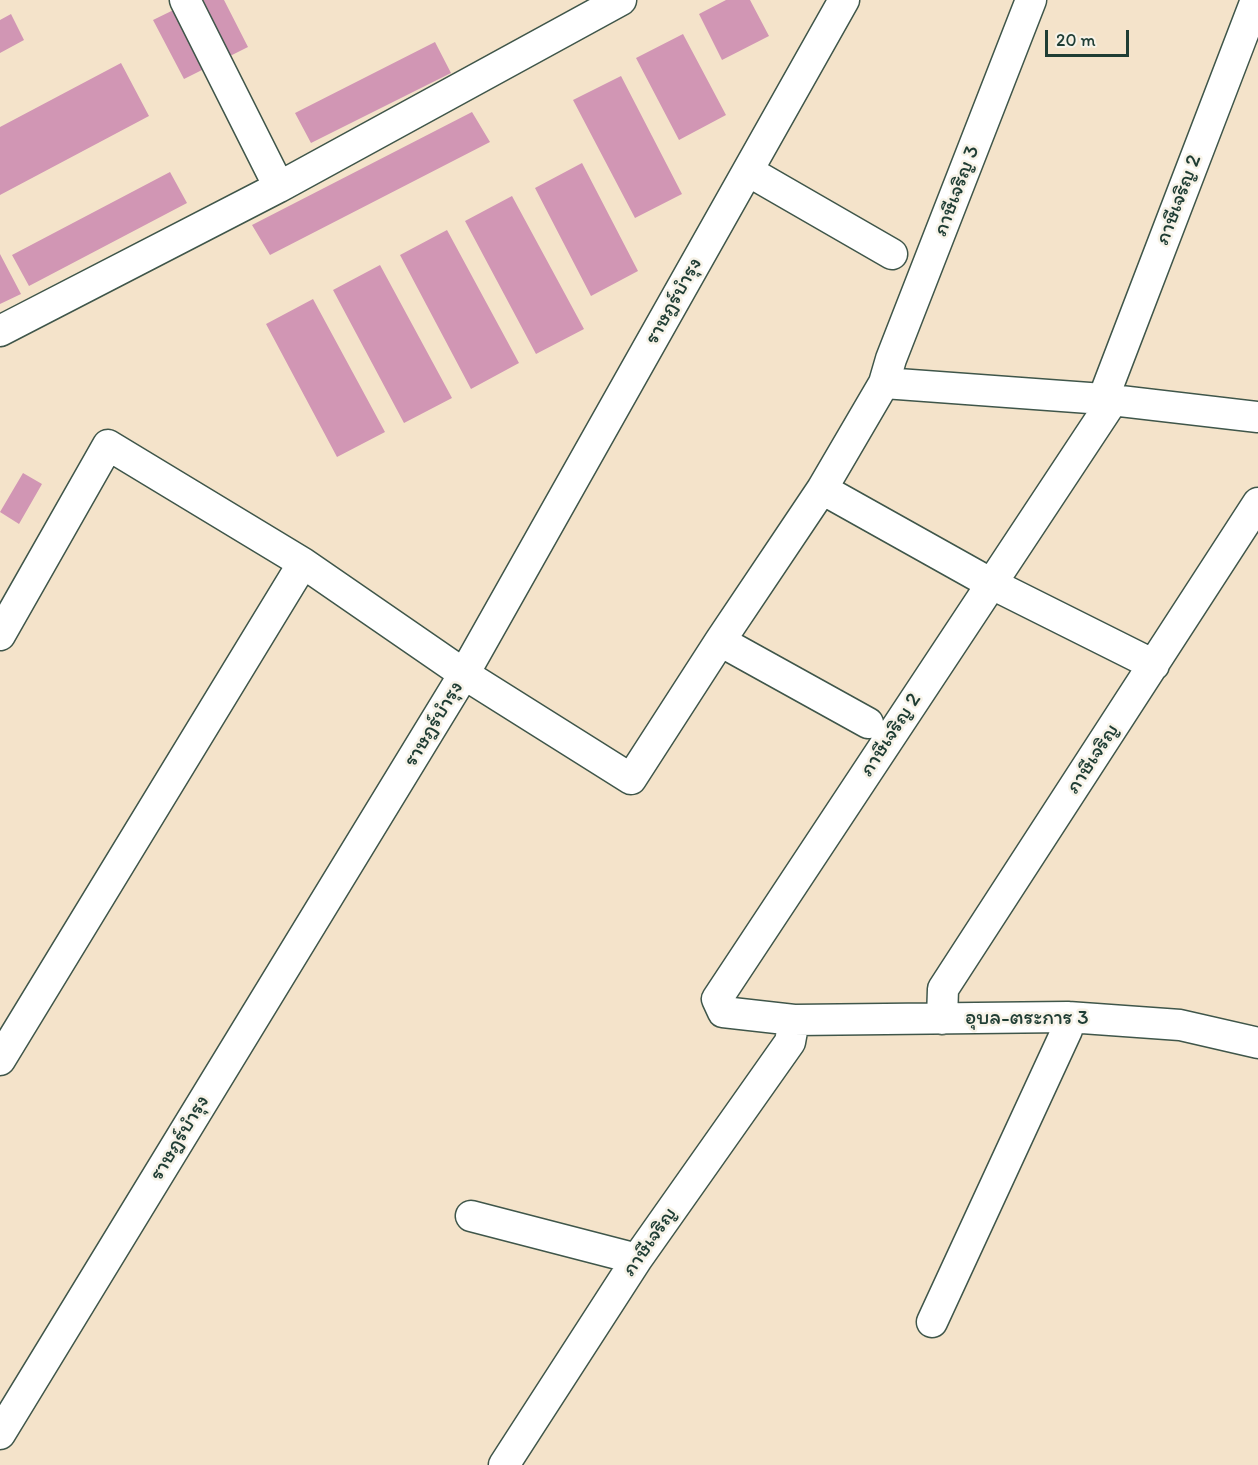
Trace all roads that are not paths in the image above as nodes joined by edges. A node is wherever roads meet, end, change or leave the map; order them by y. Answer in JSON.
{"nodes":[{"id":1,"x":185,"y":0,"type":"edge"},
{"id":2,"x":621,"y":0,"type":"edge"},
{"id":3,"x":844,"y":0,"type":"edge"},
{"id":4,"x":1031,"y":0,"type":"edge"},
{"id":5,"x":1256,"y":0,"type":"edge"},
{"id":6,"x":748,"y":171,"type":"junction"},
{"id":7,"x":279,"y":187,"type":"junction"},
{"id":8,"x":892,"y":254,"type":"dead end"},
{"id":9,"x":0,"y":331,"type":"edge"},
{"id":10,"x":884,"y":383,"type":"junction"},
{"id":11,"x":1108,"y":400,"type":"junction"},
{"id":12,"x":1258,"y":417,"type":"edge"},
{"id":13,"x":822,"y":489,"type":"junction"},
{"id":14,"x":1258,"y":503,"type":"edge"},
{"id":15,"x":303,"y":563,"type":"junction"},
{"id":16,"x":990,"y":583,"type":"junction"},
{"id":17,"x":0,"y":635,"type":"edge"},
{"id":18,"x":720,"y":641,"type":"junction"},
{"id":19,"x":1154,"y":665,"type":"junction"},
{"id":20,"x":464,"y":674,"type":"junction"},
{"id":21,"x":868,"y":723,"type":"dead end"},
{"id":22,"x":1068,"y":1017,"type":"junction"},
{"id":23,"x":942,"y":1019,"type":"junction"},
{"id":24,"x":794,"y":1020,"type":"junction"},
{"id":25,"x":1258,"y":1043,"type":"edge"},
{"id":26,"x":0,"y":1060,"type":"edge"},
{"id":27,"x":471,"y":1216,"type":"dead end"},
{"id":28,"x":637,"y":1259,"type":"junction"},
{"id":29,"x":932,"y":1322,"type":"dead end"},
{"id":30,"x":0,"y":1434,"type":"edge"},
{"id":31,"x":504,"y":1465,"type":"edge"}],
"edges":[{"from":1,"to":7,"type":"street"},
{"from":2,"to":7,"type":"street"},
{"from":3,"to":6,"type":"street","name":"ราษฎร์บำรุง"},
{"from":4,"to":10,"type":"street","name":"ภาษีเจริญ 3"},
{"from":5,"to":11,"type":"street","name":"ภาษีเจริญ 2"},
{"from":6,"to":8,"type":"street"},
{"from":6,"to":20,"type":"street","name":"ราษฎร์บำรุง"},
{"from":7,"to":9,"type":"street"},
{"from":10,"to":11,"type":"street"},
{"from":10,"to":13,"type":"street","name":"ภาษีเจริญ 3"},
{"from":11,"to":12,"type":"street"},
{"from":11,"to":16,"type":"street","name":"ภาษีเจริญ 2"},
{"from":13,"to":16,"type":"street"},
{"from":13,"to":18,"type":"street","name":"ภาษีเจริญ 3"},
{"from":14,"to":19,"type":"street","name":"ภาษีเจริญ"},
{"from":15,"to":17,"type":"street"},
{"from":15,"to":20,"type":"street"},
{"from":15,"to":26,"type":"street"},
{"from":16,"to":19,"type":"street"},
{"from":16,"to":24,"type":"street","name":"ภาษีเจริญ 2"},
{"from":18,"to":20,"type":"street","name":"ภาษีเจริญ 3"},
{"from":18,"to":21,"type":"street"},
{"from":19,"to":23,"type":"street","name":"ภาษีเจริญ"},
{"from":20,"to":30,"type":"street","name":"ราษฎร์บำรุง"},
{"from":22,"to":23,"type":"street","name":"อุบล-ตระการ 3"},
{"from":22,"to":25,"type":"street","name":"อุบล-ตระการ 3"},
{"from":22,"to":29,"type":"street"},
{"from":23,"to":24,"type":"street","name":"อุบล-ตระการ 3"},
{"from":24,"to":28,"type":"street","name":"ภาษีเจริญ"},
{"from":27,"to":28,"type":"street"},
{"from":28,"to":31,"type":"street","name":"ภาษีเจริญ"}]}
